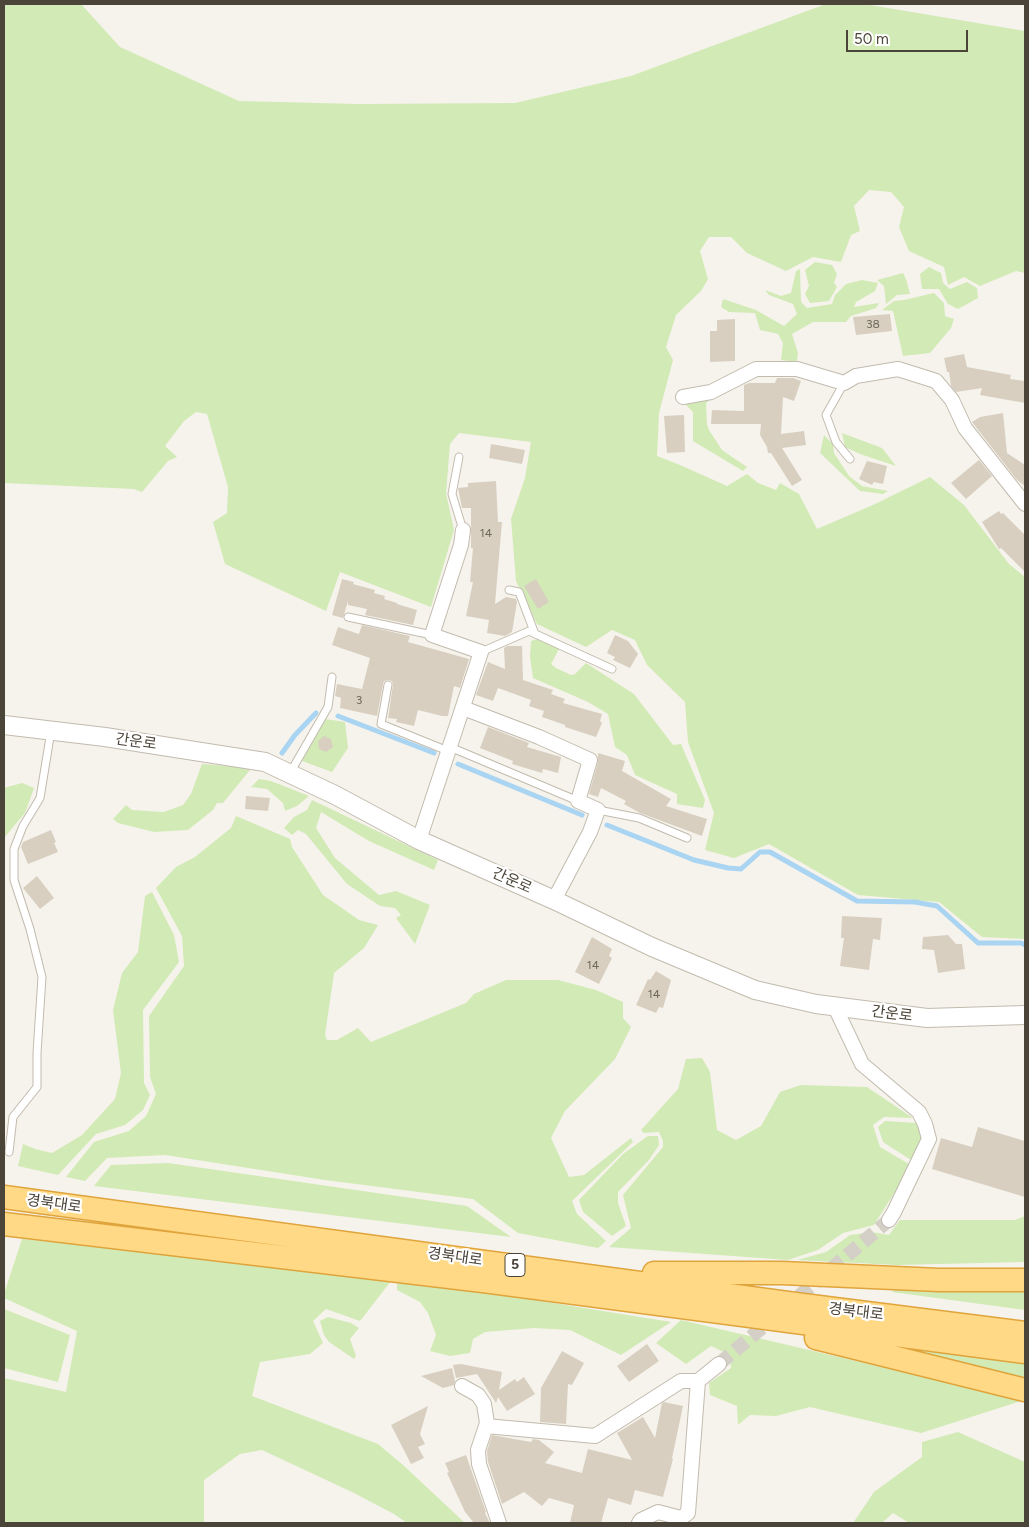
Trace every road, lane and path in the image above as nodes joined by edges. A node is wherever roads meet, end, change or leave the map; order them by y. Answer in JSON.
{"nodes":[{"id":1,"x":844,"y":383,"type":"junction"},
{"id":2,"x":683,"y":397,"type":"dead end"},
{"id":3,"x":459,"y":456,"type":"dead end"},
{"id":4,"x":850,"y":459,"type":"dead end"},
{"id":5,"x":1025,"y":504,"type":"edge"},
{"id":6,"x":463,"y":530,"type":"joint"},
{"id":7,"x":509,"y":590,"type":"dead end"},
{"id":8,"x":348,"y":617,"type":"dead end"},
{"id":9,"x":432,"y":634,"type":"junction"},
{"id":10,"x":535,"y":634,"type":"junction"},
{"id":11,"x":481,"y":652,"type":"junction"},
{"id":12,"x":612,"y":669,"type":"dead end"},
{"id":13,"x":332,"y":677,"type":"dead end"},
{"id":14,"x":388,"y":685,"type":"dead end"},
{"id":15,"x":463,"y":708,"type":"junction"},
{"id":16,"x":4,"y":725,"type":"edge"},
{"id":17,"x":51,"y":730,"type":"junction"},
{"id":18,"x":449,"y":749,"type":"junction"},
{"id":19,"x":290,"y":774,"type":"junction"},
{"id":20,"x":578,"y":801,"type":"junction"},
{"id":21,"x":598,"y":810,"type":"junction"},
{"id":22,"x":687,"y":838,"type":"dead end"},
{"id":23,"x":419,"y":840,"type":"junction"},
{"id":24,"x":554,"y":900,"type":"junction"},
{"id":25,"x":835,"y":1007,"type":"junction"},
{"id":26,"x":1025,"y":1015,"type":"edge"},
{"id":27,"x":9,"y":1152,"type":"dead end"},
{"id":28,"x":4,"y":1197,"type":"edge"},
{"id":29,"x":889,"y":1220,"type":"tunnel mouth"},
{"id":30,"x":4,"y":1224,"type":"edge"},
{"id":31,"x":574,"y":1273,"type":"junction"},
{"id":32,"x":1025,"y":1280,"type":"edge"},
{"id":33,"x":716,"y":1312,"type":"junction"},
{"id":34,"x":1025,"y":1333,"type":"edge"},
{"id":35,"x":1025,"y":1352,"type":"edge"},
{"id":36,"x":719,"y":1364,"type":"tunnel mouth"},
{"id":37,"x":698,"y":1381,"type":"junction"},
{"id":38,"x":462,"y":1386,"type":"dead end"},
{"id":39,"x":1025,"y":1390,"type":"edge"},
{"id":40,"x":486,"y":1426,"type":"junction"},
{"id":41,"x":684,"y":1518,"type":"edge"},
{"id":42,"x":500,"y":1523,"type":"edge"},
{"id":43,"x":639,"y":1523,"type":"edge"}],
"edges":[{"from":1,"to":2,"type":"street"},
{"from":1,"to":4,"type":"lane"},
{"from":1,"to":5,"type":"street"},
{"from":3,"to":6,"type":"lane"},
{"from":6,"to":9,"type":"street"},
{"from":7,"to":10,"type":"lane"},
{"from":8,"to":9,"type":"lane"},
{"from":9,"to":11,"type":"street"},
{"from":10,"to":11,"type":"lane"},
{"from":10,"to":12,"type":"lane"},
{"from":11,"to":15,"type":"street"},
{"from":13,"to":19,"type":"lane"},
{"from":14,"to":18,"type":"lane"},
{"from":15,"to":18,"type":"street"},
{"from":15,"to":20,"type":"street"},
{"from":16,"to":17,"type":"street","name":"간운로"},
{"from":17,"to":19,"type":"street","name":"간운로"},
{"from":17,"to":27,"type":"lane"},
{"from":18,"to":20,"type":"lane"},
{"from":18,"to":23,"type":"street"},
{"from":19,"to":23,"type":"street","name":"간운로"},
{"from":20,"to":21,"type":"street"},
{"from":21,"to":22,"type":"lane"},
{"from":21,"to":24,"type":"street"},
{"from":23,"to":24,"type":"street","name":"간운로"},
{"from":24,"to":25,"type":"street","name":"간운로"},
{"from":25,"to":26,"type":"street","name":"간운로"},
{"from":25,"to":29,"type":"street"},
{"from":28,"to":31,"type":"highway","name":"경북대로","number":"5"},
{"from":30,"to":33,"type":"highway","name":"경북대로"},
{"from":31,"to":32,"type":"highway"},
{"from":31,"to":34,"type":"highway","name":"경북대로","number":"5"},
{"from":33,"to":35,"type":"highway","name":"경북대로"},
{"from":33,"to":39,"type":"highway"},
{"from":36,"to":37,"type":"street"},
{"from":37,"to":40,"type":"street"},
{"from":37,"to":41,"type":"street"},
{"from":38,"to":40,"type":"street"},
{"from":40,"to":42,"type":"street"},
{"from":41,"to":43,"type":"street"}]}
